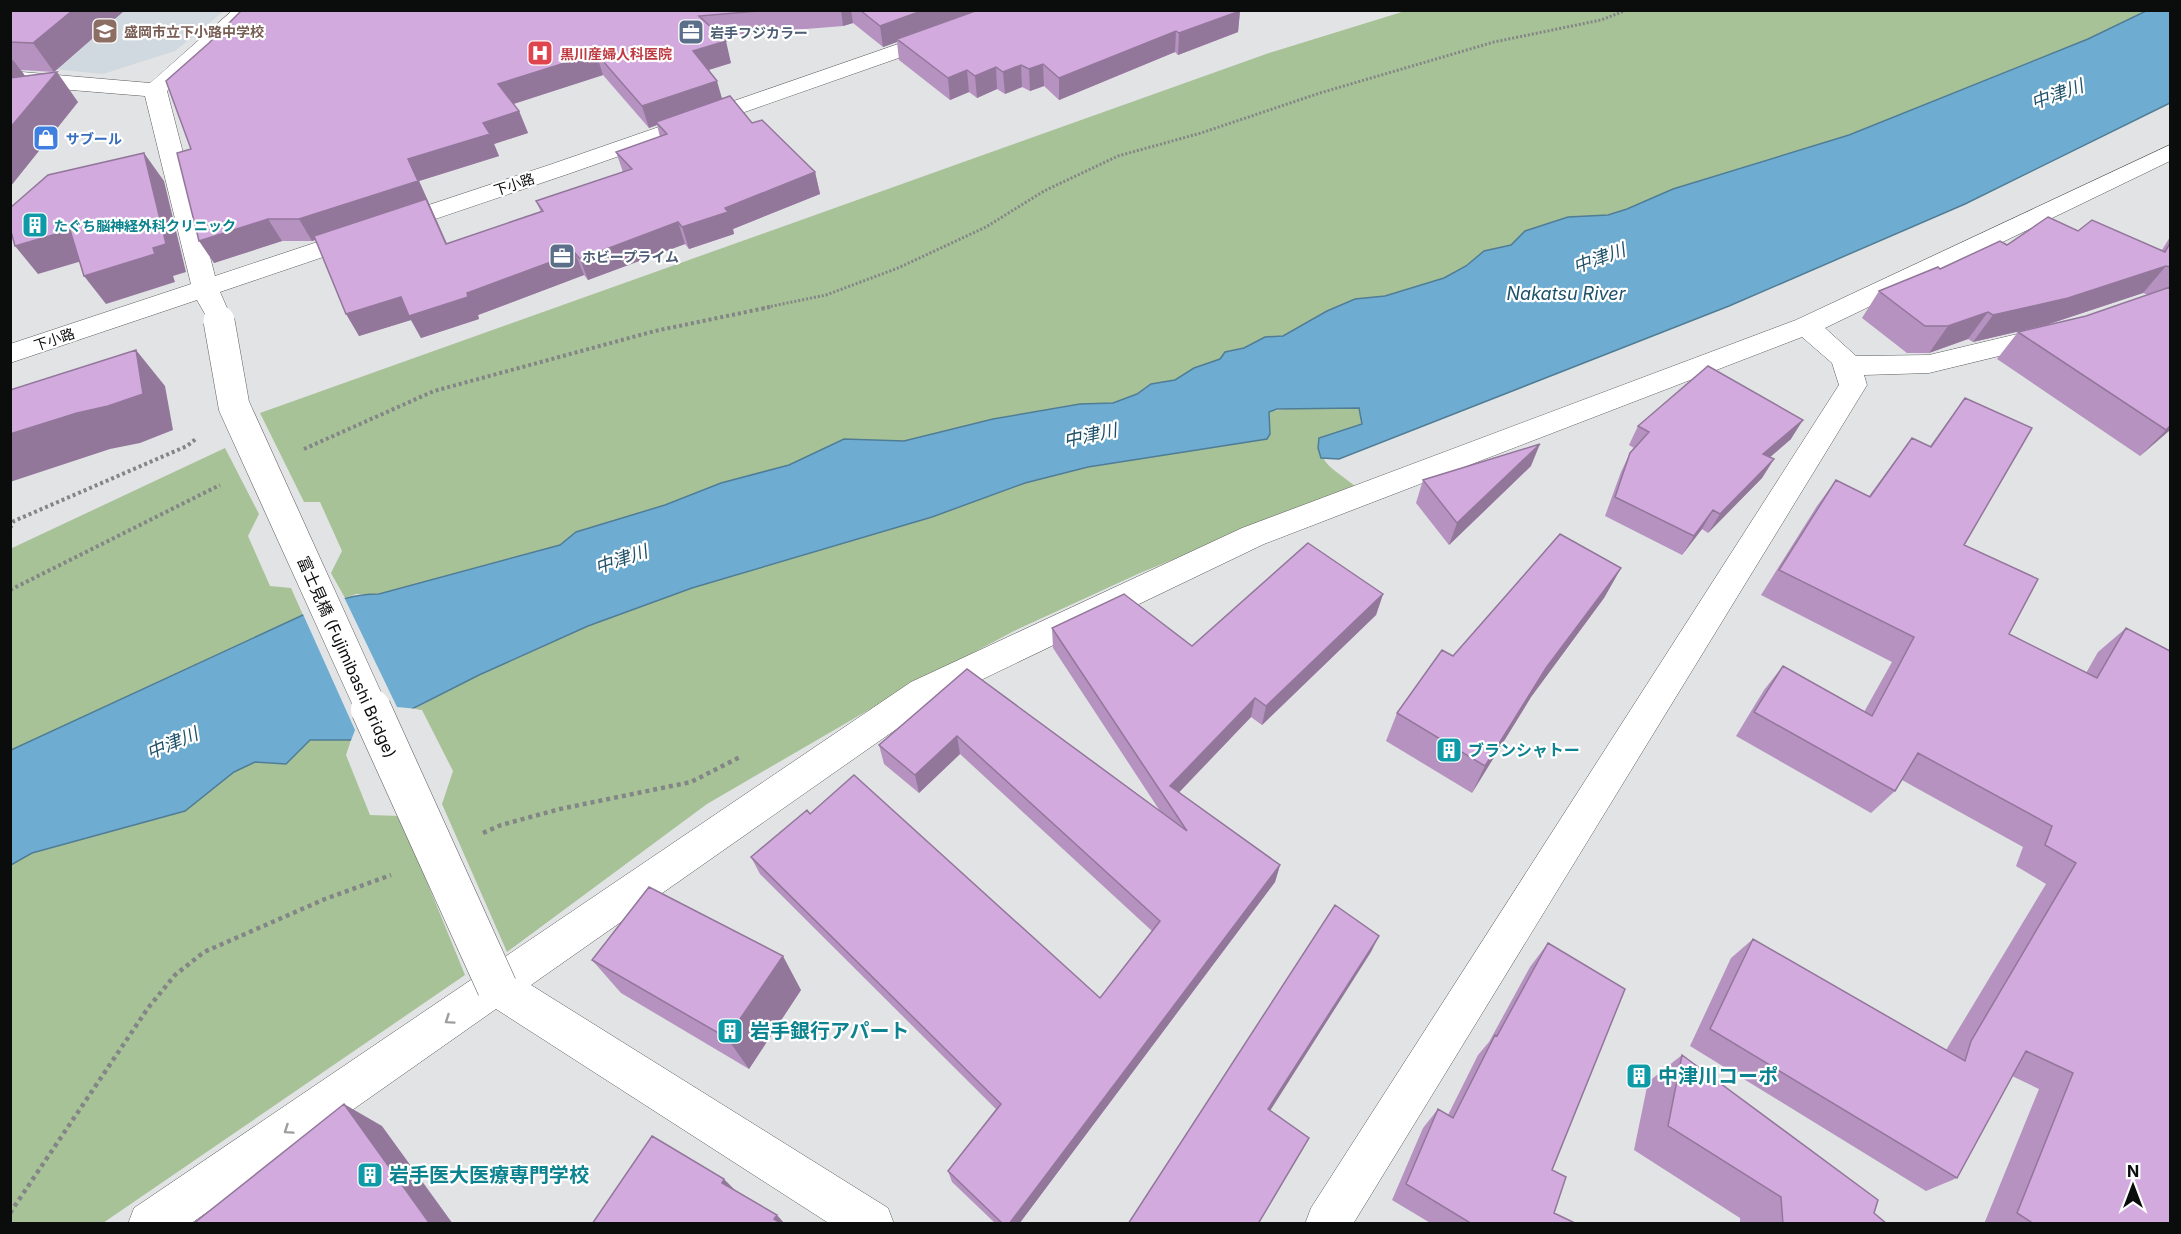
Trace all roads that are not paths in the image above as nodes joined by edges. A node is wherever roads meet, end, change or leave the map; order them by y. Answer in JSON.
{"nodes":[{"id":1,"x":246,"y":10,"type":"edge"},
{"id":2,"x":1017,"y":10,"type":"edge"},
{"id":3,"x":10,"y":78,"type":"edge"},
{"id":4,"x":155,"y":90,"type":"junction"},
{"id":5,"x":2170,"y":152,"type":"edge"},
{"id":6,"x":2020,"y":224,"type":"junction"},
{"id":7,"x":2048,"y":238,"type":"edge"},
{"id":8,"x":206,"y":286,"type":"junction"},
{"id":9,"x":1806,"y":326,"type":"junction"},
{"id":10,"x":2073,"y":328,"type":"edge"},
{"id":11,"x":10,"y":354,"type":"edge"},
{"id":12,"x":1846,"y":366,"type":"junction"},
{"id":13,"x":497,"y":987,"type":"junction"},
{"id":14,"x":858,"y":1220,"type":"edge"},
{"id":15,"x":150,"y":1224,"type":"edge"},
{"id":16,"x":1327,"y":1224,"type":"edge"}],
"edges":[{"from":1,"to":4,"type":"street"},
{"from":2,"to":8,"type":"street","name":"下小路"},
{"from":3,"to":4,"type":"street"},
{"from":4,"to":8,"type":"street","name":"富士見橋 (Fujimibashi Bridge)"},
{"from":5,"to":6,"type":"street"},
{"from":6,"to":7,"type":"street"},
{"from":6,"to":9,"type":"street"},
{"from":8,"to":11,"type":"street","name":"下小路"},
{"from":8,"to":13,"type":"street","name":"富士見橋 (Fujimibashi Bridge)","bridge":true},
{"from":9,"to":12,"type":"street"},
{"from":9,"to":13,"type":"street"},
{"from":10,"to":12,"type":"street"},
{"from":12,"to":16,"type":"street"},
{"from":13,"to":14,"type":"street"},
{"from":13,"to":15,"type":"street","one_way":true}]}
